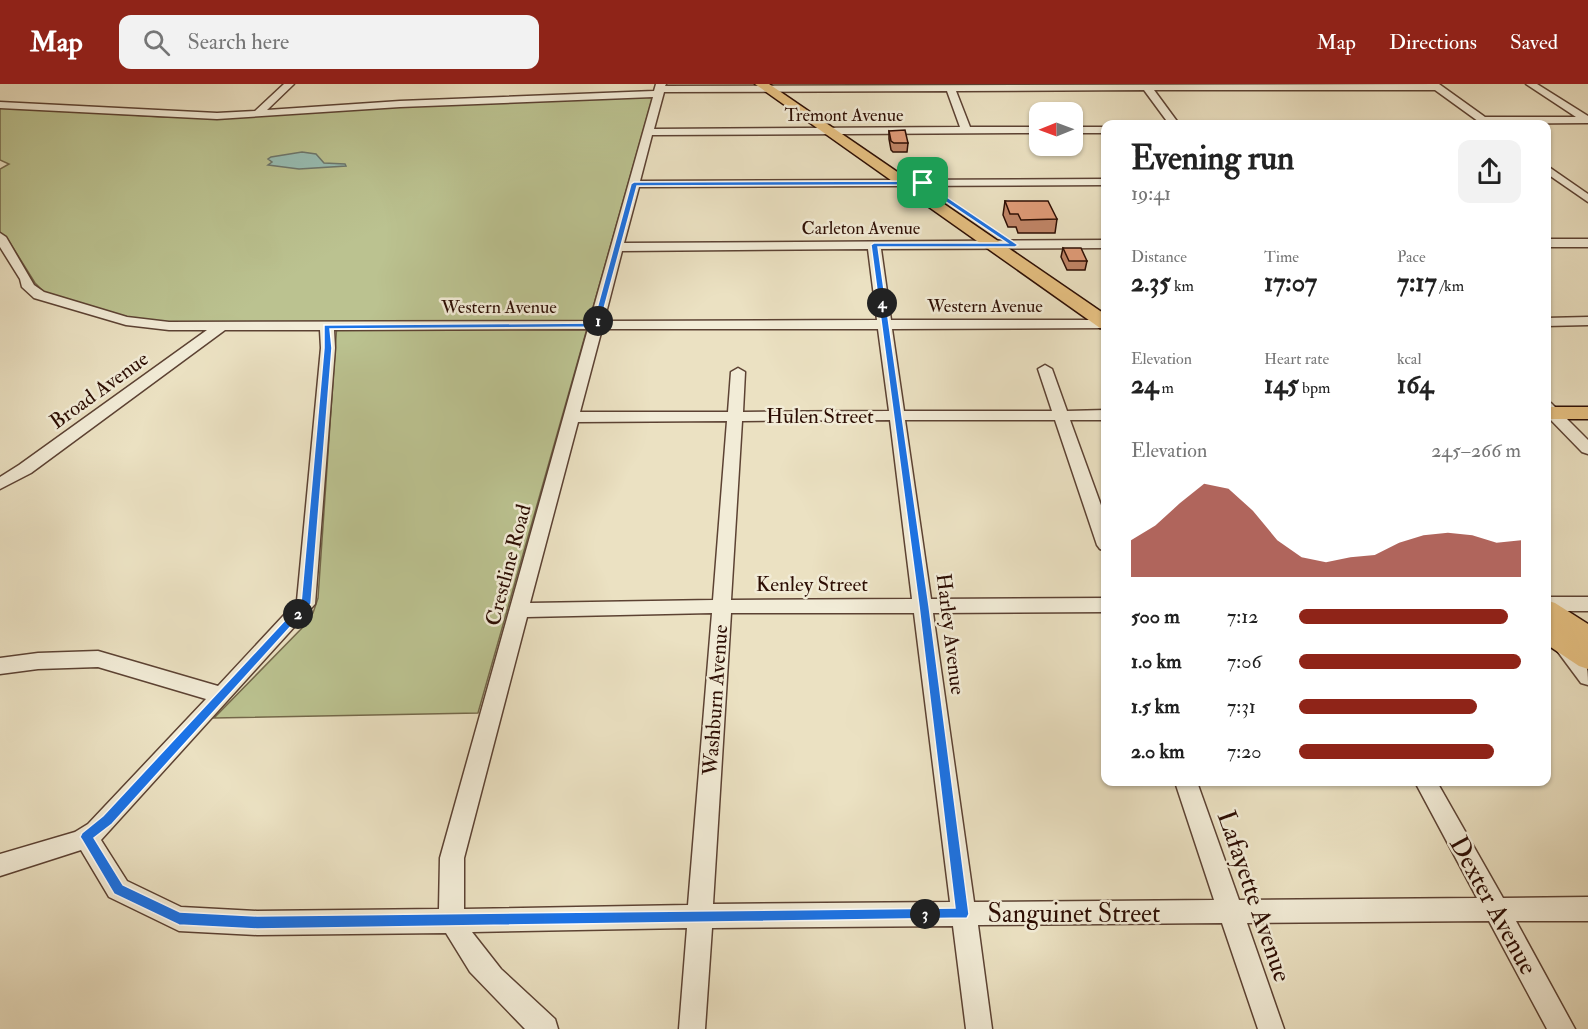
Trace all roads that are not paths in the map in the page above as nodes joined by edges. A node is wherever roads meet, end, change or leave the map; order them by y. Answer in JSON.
{"nodes":[{"id":1,"x":289,"y":84,"type":"edge"},
{"id":2,"x":1531,"y":84,"type":"edge"},
{"id":3,"x":772,"y":86,"type":"edge"},
{"id":4,"x":950,"y":86,"type":"edge"},
{"id":5,"x":1145,"y":86,"type":"edge"},
{"id":6,"x":1435,"y":86,"type":"edge"},
{"id":7,"x":659,"y":89,"type":"edge"},
{"id":8,"x":0,"y":105,"type":"edge"},
{"id":9,"x":258,"y":113,"type":"junction"},
{"id":10,"x":1171,"y":120,"type":"edge"},
{"id":11,"x":1482,"y":120,"type":"edge"},
{"id":12,"x":1588,"y":120,"type":"edge"},
{"id":13,"x":1551,"y":121,"type":"edge"},
{"id":14,"x":1029,"y":130,"type":"edge"},
{"id":15,"x":1083,"y":130,"type":"edge"},
{"id":16,"x":1101,"y":130,"type":"edge"},
{"id":17,"x":829,"y":131,"type":"junction"},
{"id":18,"x":846,"y":131,"type":"junction"},
{"id":19,"x":966,"y":131,"type":"junction"},
{"id":20,"x":648,"y":132,"type":"junction"},
{"id":21,"x":1551,"y":172,"type":"edge"},
{"id":22,"x":1551,"y":181,"type":"edge"},
{"id":23,"x":1564,"y":181,"type":"junction"},
{"id":24,"x":1101,"y":182,"type":"edge"},
{"id":25,"x":902,"y":183,"type":"junction"},
{"id":26,"x":923,"y":183,"type":"junction"},
{"id":27,"x":634,"y":184,"type":"junction"},
{"id":28,"x":1574,"y":188,"type":"junction"},
{"id":29,"x":1588,"y":188,"type":"edge"},
{"id":30,"x":1588,"y":199,"type":"edge"},
{"id":31,"x":0,"y":237,"type":"edge"},
{"id":32,"x":1551,"y":243,"type":"edge"},
{"id":33,"x":1588,"y":243,"type":"edge"},
{"id":34,"x":1101,"y":244,"type":"edge"},
{"id":35,"x":874,"y":245,"type":"junction"},
{"id":36,"x":992,"y":245,"type":"junction"},
{"id":37,"x":1015,"y":245,"type":"junction"},
{"id":38,"x":617,"y":247,"type":"junction"},
{"id":39,"x":1051,"y":278,"type":"junction"},
{"id":40,"x":1101,"y":305,"type":"edge"},
{"id":41,"x":1101,"y":321,"type":"edge"},
{"id":42,"x":1588,"y":321,"type":"edge"},
{"id":43,"x":1551,"y":322,"type":"edge"},
{"id":44,"x":885,"y":324,"type":"junction"},
{"id":45,"x":1101,"y":324,"type":"edge"},
{"id":46,"x":596,"y":325,"type":"junction"},
{"id":47,"x":327,"y":326,"type":"junction"},
{"id":48,"x":220,"y":327,"type":"junction"},
{"id":49,"x":1045,"y":369,"type":"dead end"},
{"id":50,"x":738,"y":372,"type":"dead end"},
{"id":51,"x":1551,"y":411,"type":"edge"},
{"id":52,"x":1551,"y":413,"type":"edge"},
{"id":53,"x":1588,"y":413,"type":"edge"},
{"id":54,"x":898,"y":415,"type":"junction"},
{"id":55,"x":1101,"y":415,"type":"edge"},
{"id":56,"x":735,"y":416,"type":"junction"},
{"id":57,"x":1063,"y":416,"type":"junction"},
{"id":58,"x":571,"y":417,"type":"junction"},
{"id":59,"x":1588,"y":449,"type":"edge"},
{"id":60,"x":0,"y":484,"type":"edge"},
{"id":61,"x":1101,"y":530,"type":"edge"},
{"id":62,"x":1551,"y":604,"type":"edge"},
{"id":63,"x":1588,"y":604,"type":"edge"},
{"id":64,"x":1101,"y":605,"type":"edge"},
{"id":65,"x":924,"y":606,"type":"junction"},
{"id":66,"x":722,"y":607,"type":"junction"},
{"id":67,"x":519,"y":610,"type":"junction"},
{"id":68,"x":1551,"y":612,"type":"edge"},
{"id":69,"x":1551,"y":631,"type":"edge"},
{"id":70,"x":1588,"y":637,"type":"edge"},
{"id":71,"x":1588,"y":659,"type":"edge"},
{"id":72,"x":0,"y":666,"type":"edge"},
{"id":73,"x":1588,"y":677,"type":"edge"},
{"id":74,"x":221,"y":695,"type":"junction"},
{"id":75,"x":1187,"y":786,"type":"edge"},
{"id":76,"x":1428,"y":786,"type":"edge"},
{"id":77,"x":86,"y":837,"type":"junction"},
{"id":78,"x":0,"y":864,"type":"edge"},
{"id":79,"x":1588,"y":909,"type":"edge"},
{"id":80,"x":1496,"y":910,"type":"junction"},
{"id":81,"x":1231,"y":912,"type":"junction"},
{"id":82,"x":962,"y":914,"type":"junction"},
{"id":83,"x":700,"y":916,"type":"junction"},
{"id":84,"x":453,"y":921,"type":"junction"},
{"id":85,"x":545,"y":1029,"type":"edge"},
{"id":86,"x":692,"y":1029,"type":"edge"},
{"id":87,"x":979,"y":1029,"type":"edge"},
{"id":88,"x":1271,"y":1029,"type":"edge"},
{"id":89,"x":1562,"y":1029,"type":"edge"}],
"edges":[{"from":1,"to":9,"type":"street"},
{"from":2,"to":12,"type":"street"},
{"from":3,"to":4,"type":"street"},
{"from":3,"to":7,"type":"street"},
{"from":3,"to":17,"type":"main road"},
{"from":3,"to":18,"type":"main road"},
{"from":4,"to":5,"type":"street"},
{"from":4,"to":19,"type":"street"},
{"from":5,"to":6,"type":"street"},
{"from":5,"to":10,"type":"street"},
{"from":6,"to":11,"type":"street"},
{"from":7,"to":9,"type":"street"},
{"from":7,"to":20,"type":"street","name":"Crestline Road"},
{"from":8,"to":9,"type":"street"},
{"from":12,"to":13,"type":"street"},
{"from":14,"to":19,"type":"street","name":"Tremont Avenue"},
{"from":15,"to":16,"type":"street"},
{"from":17,"to":18,"type":"street","name":"Tremont Avenue"},
{"from":17,"to":20,"type":"street","name":"Tremont Avenue"},
{"from":17,"to":25,"type":"main road"},
{"from":18,"to":19,"type":"street","name":"Tremont Avenue"},
{"from":18,"to":26,"type":"main road"},
{"from":20,"to":27,"type":"street","name":"Crestline Road"},
{"from":21,"to":23,"type":"street"},
{"from":22,"to":23,"type":"street"},
{"from":23,"to":28,"type":"street"},
{"from":24,"to":26,"type":"street"},
{"from":25,"to":26,"type":"street"},
{"from":25,"to":27,"type":"street"},
{"from":25,"to":36,"type":"main road"},
{"from":26,"to":37,"type":"main road"},
{"from":27,"to":38,"type":"street","name":"Crestline Road"},
{"from":28,"to":29,"type":"street"},
{"from":28,"to":30,"type":"street"},
{"from":31,"to":48,"type":"street","name":"Western Avenue"},
{"from":32,"to":33,"type":"street"},
{"from":34,"to":37,"type":"street","name":"Carleton Avenue"},
{"from":35,"to":36,"type":"street","name":"Carleton Avenue"},
{"from":35,"to":38,"type":"street","name":"Carleton Avenue"},
{"from":35,"to":44,"type":"street","name":"Harley Avenue"},
{"from":36,"to":37,"type":"street","name":"Carleton Avenue"},
{"from":36,"to":39,"type":"main road"},
{"from":37,"to":39,"type":"main road"},
{"from":38,"to":46,"type":"street","name":"Crestline Road"},
{"from":39,"to":40,"type":"main road"},
{"from":39,"to":41,"type":"main road"},
{"from":42,"to":43,"type":"street"},
{"from":44,"to":45,"type":"street","name":"Western Avenue"},
{"from":44,"to":46,"type":"street","name":"Western Avenue"},
{"from":44,"to":54,"type":"street","name":"Harley Avenue"},
{"from":46,"to":47,"type":"street","name":"Western Avenue"},
{"from":46,"to":58,"type":"street","name":"Crestline Road"},
{"from":47,"to":48,"type":"street","name":"Western Avenue"},
{"from":47,"to":74,"type":"street"},
{"from":48,"to":60,"type":"street","name":"Broad Avenue"},
{"from":49,"to":57,"type":"street"},
{"from":50,"to":56,"type":"street","name":"Washburn Avenue"},
{"from":51,"to":53,"type":"main road"},
{"from":52,"to":59,"type":"street"},
{"from":54,"to":56,"type":"street","name":"Hulen Street"},
{"from":54,"to":57,"type":"street","name":"Hulen Street"},
{"from":54,"to":65,"type":"street","name":"Harley Avenue"},
{"from":55,"to":57,"type":"street","name":"Hulen Street"},
{"from":56,"to":58,"type":"street","name":"Hulen Street"},
{"from":56,"to":66,"type":"street","name":"Washburn Avenue"},
{"from":57,"to":61,"type":"street"},
{"from":58,"to":67,"type":"street","name":"Crestline Road"},
{"from":62,"to":63,"type":"street"},
{"from":64,"to":65,"type":"street","name":"Kenley Street"},
{"from":65,"to":66,"type":"street","name":"Kenley Street"},
{"from":65,"to":82,"type":"street","name":"Harley Avenue"},
{"from":66,"to":67,"type":"street","name":"Kenley Street"},
{"from":66,"to":83,"type":"street","name":"Washburn Avenue"},
{"from":67,"to":84,"type":"street","name":"Crestline Road"},
{"from":68,"to":70,"type":"main road"},
{"from":69,"to":71,"type":"main road"},
{"from":69,"to":73,"type":"street"},
{"from":72,"to":74,"type":"street"},
{"from":74,"to":77,"type":"street"},
{"from":75,"to":81,"type":"street","name":"Lafayette Avenue"},
{"from":76,"to":80,"type":"street","name":"Dexter Avenue"},
{"from":77,"to":78,"type":"street"},
{"from":77,"to":84,"type":"street","name":"Sanguinet Street"},
{"from":79,"to":80,"type":"street","name":"Sanguinet Street"},
{"from":80,"to":81,"type":"street","name":"Sanguinet Street"},
{"from":80,"to":89,"type":"street","name":"Dexter Avenue"},
{"from":81,"to":82,"type":"street","name":"Sanguinet Street"},
{"from":81,"to":88,"type":"street","name":"Lafayette Avenue"},
{"from":82,"to":83,"type":"street","name":"Sanguinet Street"},
{"from":82,"to":87,"type":"street","name":"Harley Avenue"},
{"from":83,"to":84,"type":"street","name":"Sanguinet Street"},
{"from":83,"to":86,"type":"street","name":"Washburn Avenue"},
{"from":84,"to":85,"type":"street","name":"Crestline Road"}]}
